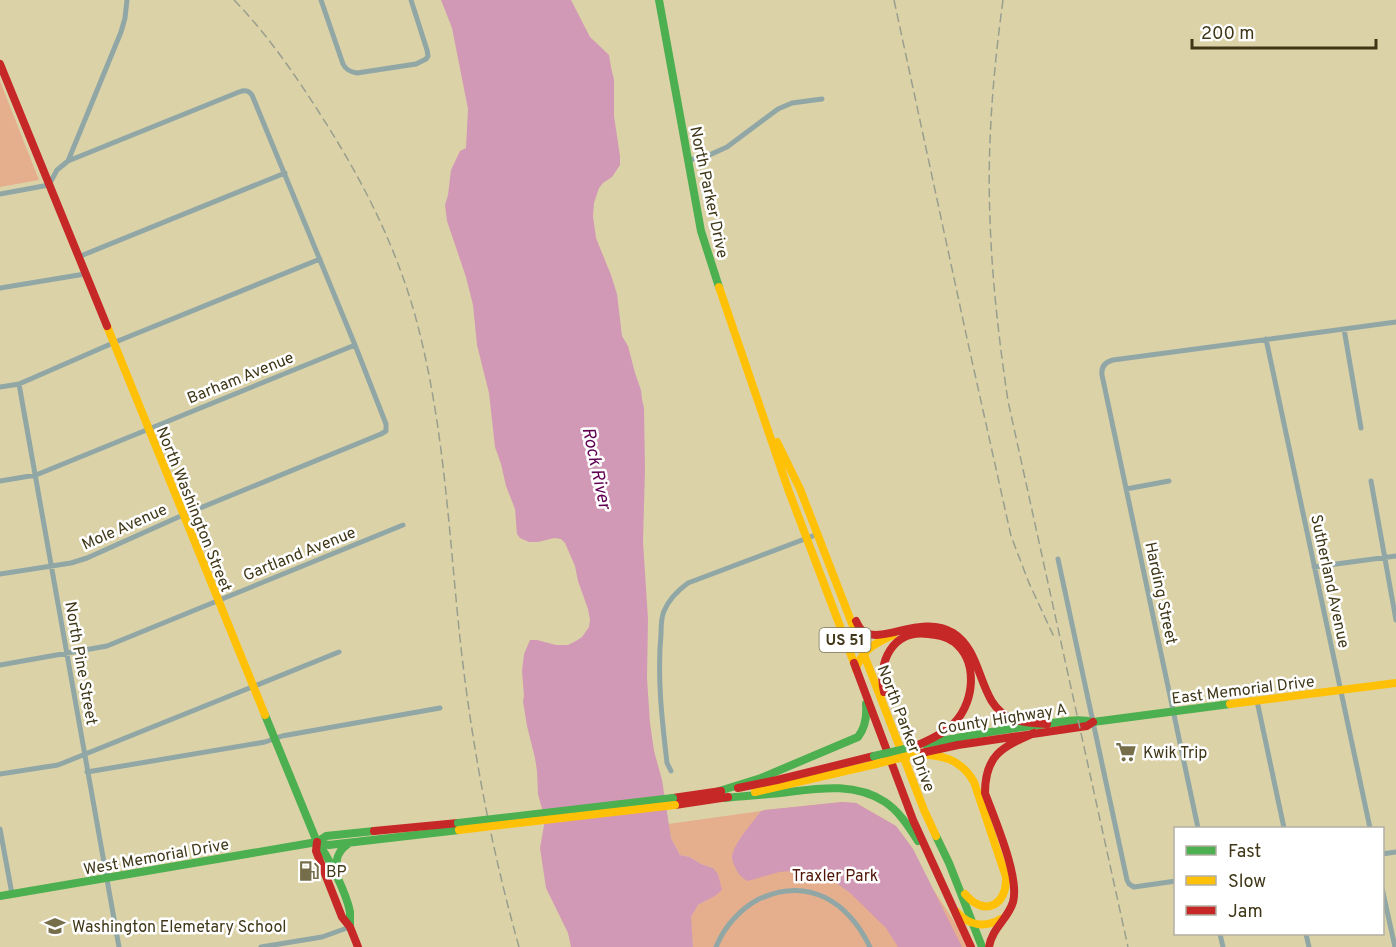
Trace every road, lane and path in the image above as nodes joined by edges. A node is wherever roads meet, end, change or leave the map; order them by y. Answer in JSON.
{"nodes":[{"id":1,"x":127,"y":0,"type":"edge"},
{"id":2,"x":321,"y":0,"type":"edge"},
{"id":3,"x":411,"y":0,"type":"edge"},
{"id":4,"x":659,"y":0,"type":"edge"},
{"id":5,"x":0,"y":64,"type":"edge"},
{"id":6,"x":822,"y":99,"type":"dead end"},
{"id":7,"x":688,"y":160,"type":"junction"},
{"id":8,"x":68,"y":161,"type":"junction"},
{"id":9,"x":285,"y":174,"type":"junction"},
{"id":10,"x":49,"y":186,"type":"junction"},
{"id":11,"x":0,"y":194,"type":"edge"},
{"id":12,"x":78,"y":257,"type":"junction"},
{"id":13,"x":320,"y":260,"type":"junction"},
{"id":14,"x":86,"y":274,"type":"junction"},
{"id":15,"x":0,"y":288,"type":"edge"},
{"id":16,"x":1396,"y":322,"type":"edge"},
{"id":17,"x":1344,"y":329,"type":"junction"},
{"id":18,"x":1266,"y":339,"type":"junction"},
{"id":19,"x":113,"y":343,"type":"junction"},
{"id":20,"x":355,"y":345,"type":"junction"},
{"id":21,"x":19,"y":384,"type":"junction"},
{"id":22,"x":0,"y":387,"type":"edge"},
{"id":23,"x":765,"y":419,"type":"junction"},
{"id":24,"x":1361,"y":428,"type":"dead end"},
{"id":25,"x":148,"y":429,"type":"junction"},
{"id":26,"x":36,"y":475,"type":"junction"},
{"id":27,"x":0,"y":481,"type":"edge"},
{"id":28,"x":1169,"y":481,"type":"dead end"},
{"id":29,"x":1371,"y":481,"type":"dead end"},
{"id":30,"x":1126,"y":489,"type":"junction"},
{"id":31,"x":183,"y":514,"type":"junction"},
{"id":32,"x":403,"y":525,"type":"dead end"},
{"id":33,"x":818,"y":534,"type":"junction"},
{"id":34,"x":806,"y":538,"type":"junction"},
{"id":35,"x":1396,"y":556,"type":"edge"},
{"id":36,"x":1384,"y":558,"type":"junction"},
{"id":37,"x":1058,"y":559,"type":"dead end"},
{"id":38,"x":51,"y":566,"type":"junction"},
{"id":39,"x":1314,"y":567,"type":"junction"},
{"id":40,"x":0,"y":574,"type":"edge"},
{"id":41,"x":842,"y":596,"type":"junction"},
{"id":42,"x":218,"y":601,"type":"junction"},
{"id":43,"x":1396,"y":620,"type":"edge"},
{"id":44,"x":910,"y":628,"type":"junction"},
{"id":45,"x":339,"y":652,"type":"dead end"},
{"id":46,"x":863,"y":652,"type":"junction"},
{"id":47,"x":66,"y":653,"type":"junction"},
{"id":48,"x":0,"y":665,"type":"edge"},
{"id":49,"x":856,"y":669,"type":"junction"},
{"id":50,"x":1396,"y":683,"type":"edge"},
{"id":51,"x":253,"y":686,"type":"junction"},
{"id":52,"x":1341,"y":690,"type":"junction"},
{"id":53,"x":866,"y":695,"type":"junction"},
{"id":54,"x":1257,"y":701,"type":"junction"},
{"id":55,"x":440,"y":708,"type":"dead end"},
{"id":56,"x":1173,"y":711,"type":"junction"},
{"id":57,"x":1093,"y":722,"type":"junction"},
{"id":58,"x":1047,"y":724,"type":"junction"},
{"id":59,"x":892,"y":725,"type":"junction"},
{"id":60,"x":1034,"y":733,"type":"junction"},
{"id":61,"x":274,"y":739,"type":"junction"},
{"id":62,"x":915,"y":750,"type":"junction"},
{"id":63,"x":85,"y":755,"type":"junction"},
{"id":64,"x":875,"y":760,"type":"junction"},
{"id":65,"x":671,"y":771,"type":"dead end"},
{"id":66,"x":87,"y":772,"type":"junction"},
{"id":67,"x":0,"y":774,"type":"edge"},
{"id":68,"x":716,"y":792,"type":"junction"},
{"id":69,"x":724,"y":798,"type":"junction"},
{"id":70,"x":674,"y":801,"type":"junction"},
{"id":71,"x":458,"y":826,"type":"junction"},
{"id":72,"x":1198,"y":827,"type":"edge"},
{"id":73,"x":1284,"y":827,"type":"edge"},
{"id":74,"x":1370,"y":827,"type":"edge"},
{"id":75,"x":0,"y":829,"type":"edge"},
{"id":76,"x":316,"y":842,"type":"junction"},
{"id":77,"x":351,"y":843,"type":"junction"},
{"id":78,"x":931,"y":859,"type":"junction"},
{"id":79,"x":949,"y":864,"type":"junction"},
{"id":80,"x":106,"y":878,"type":"junction"},
{"id":81,"x":1174,"y":882,"type":"edge"},
{"id":82,"x":342,"y":890,"type":"junction"},
{"id":83,"x":1384,"y":893,"type":"edge"},
{"id":84,"x":12,"y":894,"type":"junction"},
{"id":85,"x":0,"y":896,"type":"edge"},
{"id":86,"x":950,"y":902,"type":"junction"},
{"id":87,"x":1004,"y":918,"type":"junction"},
{"id":88,"x":973,"y":923,"type":"junction"},
{"id":89,"x":350,"y":927,"type":"junction"},
{"id":90,"x":119,"y":947,"type":"edge"},
{"id":91,"x":261,"y":947,"type":"edge"},
{"id":92,"x":358,"y":947,"type":"edge"},
{"id":93,"x":716,"y":947,"type":"edge"},
{"id":94,"x":870,"y":947,"type":"edge"},
{"id":95,"x":971,"y":947,"type":"edge"},
{"id":96,"x":982,"y":947,"type":"edge"},
{"id":97,"x":989,"y":947,"type":"edge"},
{"id":98,"x":1395,"y":947,"type":"edge"}],
"edges":[{"from":1,"to":8,"type":"street"},
{"from":2,"to":3,"type":"street"},
{"from":4,"to":7,"type":"main road","name":"North Parker Drive","number":"US 51"},
{"from":5,"to":10,"type":"main road","name":"North Washington Street"},
{"from":6,"to":7,"type":"street"},
{"from":7,"to":23,"type":"main road","name":"North Parker Drive","number":"US 51"},
{"from":8,"to":9,"type":"street"},
{"from":8,"to":10,"type":"street"},
{"from":9,"to":12,"type":"street"},
{"from":9,"to":13,"type":"street"},
{"from":10,"to":11,"type":"street"},
{"from":10,"to":12,"type":"main road","name":"North Washington Street"},
{"from":12,"to":14,"type":"main road","name":"North Washington Street"},
{"from":13,"to":19,"type":"street"},
{"from":13,"to":20,"type":"street"},
{"from":14,"to":15,"type":"street"},
{"from":14,"to":19,"type":"main road","name":"North Washington Street"},
{"from":16,"to":17,"type":"street"},
{"from":17,"to":18,"type":"street"},
{"from":17,"to":24,"type":"street"},
{"from":18,"to":30,"type":"street","name":"Harding Street"},
{"from":18,"to":39,"type":"street","name":"Sutherland Avenue"},
{"from":19,"to":21,"type":"street"},
{"from":19,"to":25,"type":"main road","name":"North Washington Street"},
{"from":20,"to":25,"type":"street","name":"Barham Avenue"},
{"from":20,"to":31,"type":"street","name":"Mole Avenue"},
{"from":21,"to":22,"type":"street"},
{"from":21,"to":26,"type":"street","name":"North Pine Street"},
{"from":23,"to":33,"type":"main road","name":"North Parker Drive","number":"US 51"},
{"from":23,"to":34,"type":"main road","name":"North Parker Drive","number":"US 51"},
{"from":25,"to":26,"type":"street","name":"Barham Avenue"},
{"from":25,"to":31,"type":"main road","name":"North Washington Street"},
{"from":26,"to":27,"type":"street","name":"Barham Avenue"},
{"from":26,"to":38,"type":"street","name":"North Pine Street"},
{"from":28,"to":30,"type":"street"},
{"from":29,"to":36,"type":"street"},
{"from":30,"to":56,"type":"street","name":"Harding Street"},
{"from":31,"to":38,"type":"street","name":"Mole Avenue"},
{"from":31,"to":42,"type":"main road","name":"North Washington Street"},
{"from":32,"to":42,"type":"street","name":"Gartland Avenue"},
{"from":33,"to":34,"type":"street"},
{"from":33,"to":41,"type":"main road","name":"North Parker Drive","number":"US 51"},
{"from":34,"to":49,"type":"main road","name":"North Parker Drive","number":"US 51"},
{"from":34,"to":65,"type":"street"},
{"from":35,"to":36,"type":"street"},
{"from":36,"to":39,"type":"street"},
{"from":36,"to":43,"type":"street"},
{"from":37,"to":57,"type":"street"},
{"from":38,"to":40,"type":"street","name":"Mole Avenue"},
{"from":38,"to":47,"type":"street","name":"North Pine Street"},
{"from":39,"to":52,"type":"street","name":"Sutherland Avenue"},
{"from":41,"to":44,"type":"main road"},
{"from":41,"to":46,"type":"main road","name":"North Parker Drive","number":"US 51"},
{"from":42,"to":47,"type":"street","name":"Gartland Avenue"},
{"from":42,"to":51,"type":"main road","name":"North Washington Street"},
{"from":44,"to":46,"type":"main road"},
{"from":44,"to":58,"type":"main road"},
{"from":45,"to":51,"type":"street"},
{"from":46,"to":49,"type":"main road"},
{"from":46,"to":59,"type":"main road","name":"North Parker Drive","number":"US 51"},
{"from":47,"to":48,"type":"street","name":"Gartland Avenue"},
{"from":47,"to":63,"type":"street","name":"North Pine Street"},
{"from":49,"to":53,"type":"main road","name":"North Parker Drive","number":"US 51"},
{"from":50,"to":52,"type":"main road","name":"East Memorial Drive"},
{"from":51,"to":61,"type":"main road","name":"North Washington Street"},
{"from":51,"to":63,"type":"street"},
{"from":52,"to":54,"type":"main road","name":"East Memorial Drive"},
{"from":52,"to":74,"type":"street","name":"Sutherland Avenue"},
{"from":53,"to":68,"type":"main road"},
{"from":53,"to":78,"type":"main road","name":"North Parker Drive","number":"US 51"},
{"from":54,"to":56,"type":"main road","name":"East Memorial Drive"},
{"from":54,"to":73,"type":"street"},
{"from":55,"to":61,"type":"street"},
{"from":56,"to":57,"type":"main road","name":"East Memorial Drive"},
{"from":56,"to":72,"type":"street","name":"Harding Street"},
{"from":57,"to":58,"type":"main road","name":"County Highway A"},
{"from":57,"to":60,"type":"main road","name":"County Highway A"},
{"from":57,"to":81,"type":"street"},
{"from":58,"to":62,"type":"main road","name":"County Highway A"},
{"from":59,"to":62,"type":"main road"},
{"from":59,"to":79,"type":"main road","name":"North Parker Drive","number":"US 51"},
{"from":60,"to":62,"type":"main road","name":"County Highway A"},
{"from":60,"to":87,"type":"main road"},
{"from":61,"to":66,"type":"street"},
{"from":61,"to":76,"type":"main road","name":"North Washington Street"},
{"from":62,"to":64,"type":"main road","name":"County Highway A","bridge":true},
{"from":62,"to":79,"type":"main road"},
{"from":63,"to":66,"type":"street","name":"North Pine Street"},
{"from":63,"to":67,"type":"street"},
{"from":64,"to":68,"type":"main road","name":"County Highway A"},
{"from":64,"to":69,"type":"main road","name":"County Highway A"},
{"from":66,"to":80,"type":"street","name":"North Pine Street"},
{"from":68,"to":70,"type":"main road","name":"County Highway A"},
{"from":69,"to":70,"type":"main road","name":"County Highway A"},
{"from":69,"to":78,"type":"main road"},
{"from":70,"to":71,"type":"main road","name":"County Highway A","bridge":true},
{"from":71,"to":76,"type":"main road","name":"West Memorial Drive"},
{"from":71,"to":77,"type":"main road","name":"West Memorial Drive"},
{"from":75,"to":84,"type":"street"},
{"from":76,"to":77,"type":"main road","name":"West Memorial Drive"},
{"from":76,"to":80,"type":"main road","name":"West Memorial Drive"},
{"from":76,"to":82,"type":"main road","name":"North Washington Street"},
{"from":76,"to":89,"type":"main road","name":"North Washington Street"},
{"from":77,"to":82,"type":"main road"},
{"from":78,"to":86,"type":"main road","name":"North Parker Drive","number":"US 51"},
{"from":79,"to":88,"type":"main road","name":"North Parker Drive","number":"US 51"},
{"from":80,"to":84,"type":"main road","name":"West Memorial Drive"},
{"from":80,"to":90,"type":"street","name":"North Pine Street"},
{"from":82,"to":89,"type":"main road","name":"North Washington Street"},
{"from":83,"to":98,"type":"street"},
{"from":84,"to":85,"type":"main road","name":"West Memorial Drive"},
{"from":86,"to":88,"type":"main road"},
{"from":86,"to":95,"type":"main road","name":"North Parker Drive","number":"US 51"},
{"from":87,"to":88,"type":"main road"},
{"from":87,"to":97,"type":"main road"},
{"from":88,"to":96,"type":"main road","name":"North Parker Drive","number":"US 51"},
{"from":89,"to":91,"type":"street"},
{"from":89,"to":92,"type":"main road","name":"North Washington Street"},
{"from":93,"to":94,"type":"street"}]}
